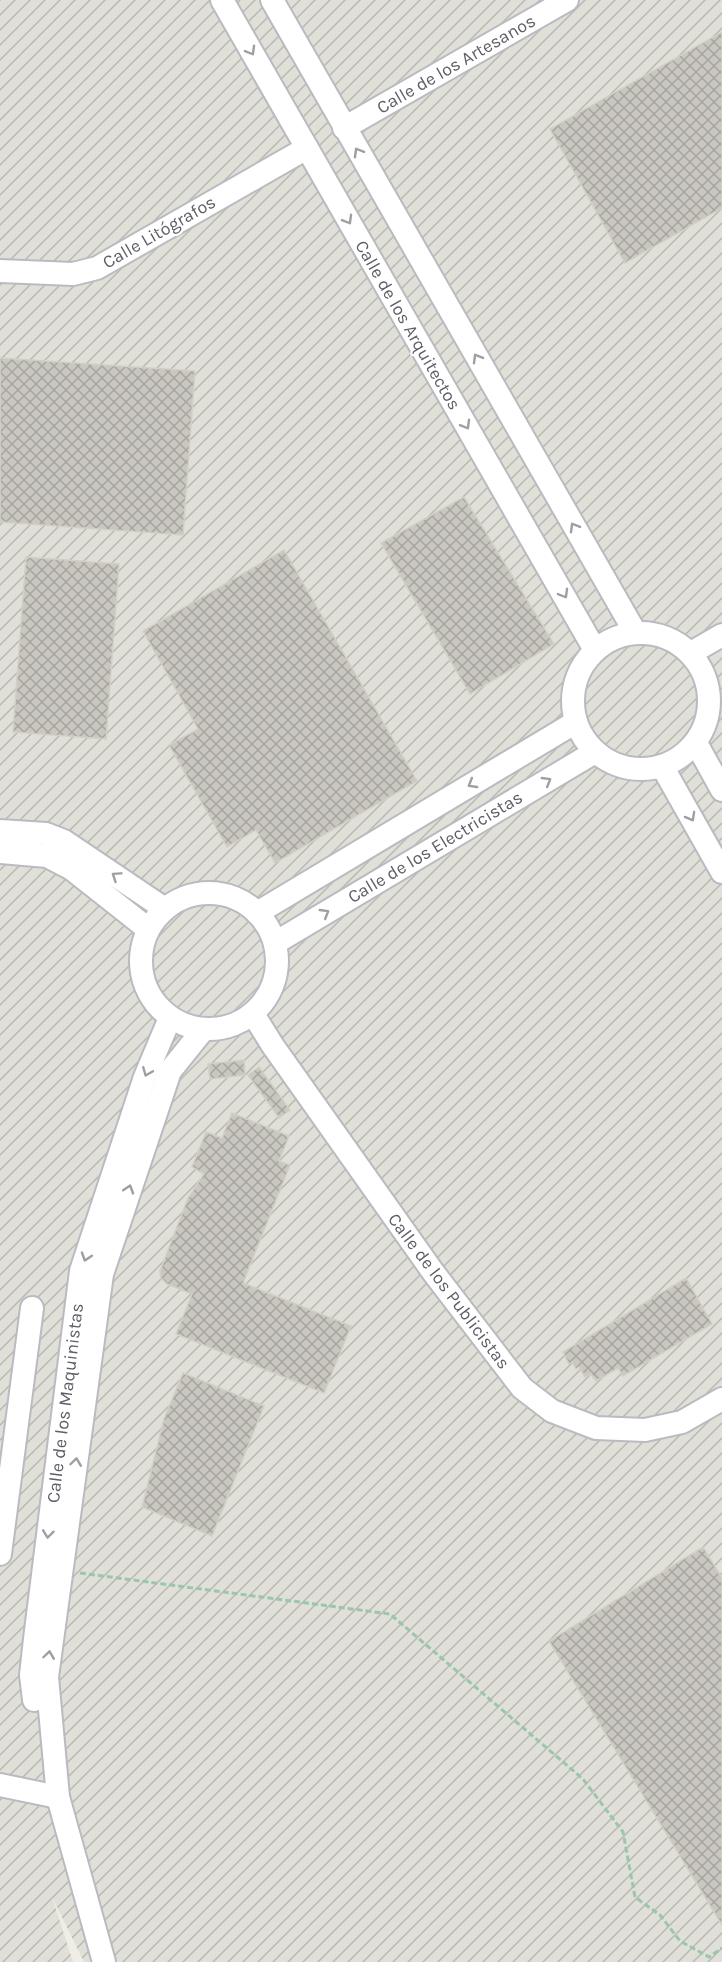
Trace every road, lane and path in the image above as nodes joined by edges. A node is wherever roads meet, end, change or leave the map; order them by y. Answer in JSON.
{"nodes":[{"id":1,"x":222,"y":0,"type":"edge"},
{"id":2,"x":272,"y":0,"type":"edge"},
{"id":3,"x":567,"y":0,"type":"edge"},
{"id":4,"x":345,"y":128,"type":"junction"},
{"id":5,"x":307,"y":148,"type":"junction"},
{"id":6,"x":0,"y":271,"type":"edge"},
{"id":7,"x":635,"y":632,"type":"junction"},
{"id":8,"x":722,"y":635,"type":"edge"},
{"id":9,"x":595,"y":650,"type":"junction"},
{"id":10,"x":691,"y":653,"type":"junction"},
{"id":11,"x":714,"y":674,"type":"edge"},
{"id":12,"x":576,"y":722,"type":"junction"},
{"id":13,"x":696,"y":743,"type":"junction"},
{"id":14,"x":596,"y":752,"type":"junction"},
{"id":15,"x":662,"y":766,"type":"junction"},
{"id":16,"x":722,"y":790,"type":"edge"},
{"id":17,"x":0,"y":831,"type":"edge"},
{"id":18,"x":0,"y":852,"type":"edge"},
{"id":19,"x":722,"y":872,"type":"edge"},
{"id":20,"x":165,"y":909,"type":"junction"},
{"id":21,"x":258,"y":913,"type":"junction"},
{"id":22,"x":148,"y":929,"type":"junction"},
{"id":23,"x":275,"y":943,"type":"junction"},
{"id":24,"x":253,"y":1014,"type":"junction"},
{"id":25,"x":170,"y":1018,"type":"junction"},
{"id":26,"x":203,"y":1030,"type":"junction"},
{"id":27,"x":32,"y":1308,"type":"dead end"},
{"id":28,"x":722,"y":1399,"type":"edge"},
{"id":29,"x":0,"y":1554,"type":"edge"},
{"id":30,"x":61,"y":1571,"type":"junction"},
{"id":31,"x":0,"y":1785,"type":"edge"},
{"id":32,"x":58,"y":1797,"type":"junction"},
{"id":33,"x":722,"y":1948,"type":"edge"},
{"id":34,"x":104,"y":1962,"type":"edge"}],
"edges":[{"from":1,"to":5,"type":"street","name":"Calle de los Arquitectos","one_way":true},
{"from":2,"to":4,"type":"street"},
{"from":3,"to":4,"type":"street","name":"Calle de los Artesanos"},
{"from":7,"to":4,"type":"street","one_way":true},
{"from":5,"to":6,"type":"street","name":"Calle Litógrafos"},
{"from":5,"to":9,"type":"street","name":"Calle de los Arquitectos","one_way":true},
{"from":7,"to":9,"type":"street"},
{"from":7,"to":10,"type":"street"},
{"from":8,"to":10,"type":"street"},
{"from":9,"to":12,"type":"street"},
{"from":10,"to":11,"type":"street"},
{"from":11,"to":13,"type":"street"},
{"from":12,"to":14,"type":"street"},
{"from":12,"to":21,"type":"street","name":"Calle de los Electricistas","one_way":true},
{"from":13,"to":15,"type":"street"},
{"from":13,"to":16,"type":"street"},
{"from":14,"to":15,"type":"street"},
{"from":23,"to":14,"type":"street","name":"Calle de los Electricistas","one_way":true},
{"from":15,"to":19,"type":"street","one_way":true},
{"from":20,"to":17,"type":"street","one_way":true},
{"from":18,"to":22,"type":"street"},
{"from":20,"to":21,"type":"street"},
{"from":20,"to":22,"type":"street"},
{"from":21,"to":23,"type":"street"},
{"from":22,"to":25,"type":"street"},
{"from":23,"to":24,"type":"street"},
{"from":24,"to":26,"type":"street"},
{"from":24,"to":28,"type":"street","name":"Calle de los Publicistas"},
{"from":25,"to":26,"type":"street"},
{"from":25,"to":32,"type":"street","name":"Calle de los Maquinistas","one_way":true},
{"from":30,"to":26,"type":"street","name":"Calle de los Maquinistas","one_way":true},
{"from":27,"to":29,"type":"street"},
{"from":32,"to":30,"type":"street","name":"Calle de los Maquinistas","one_way":true},
{"from":30,"to":33,"type":"path"},
{"from":31,"to":32,"type":"street"},
{"from":32,"to":34,"type":"street","name":"Calle de los Maquinistas"}]}
